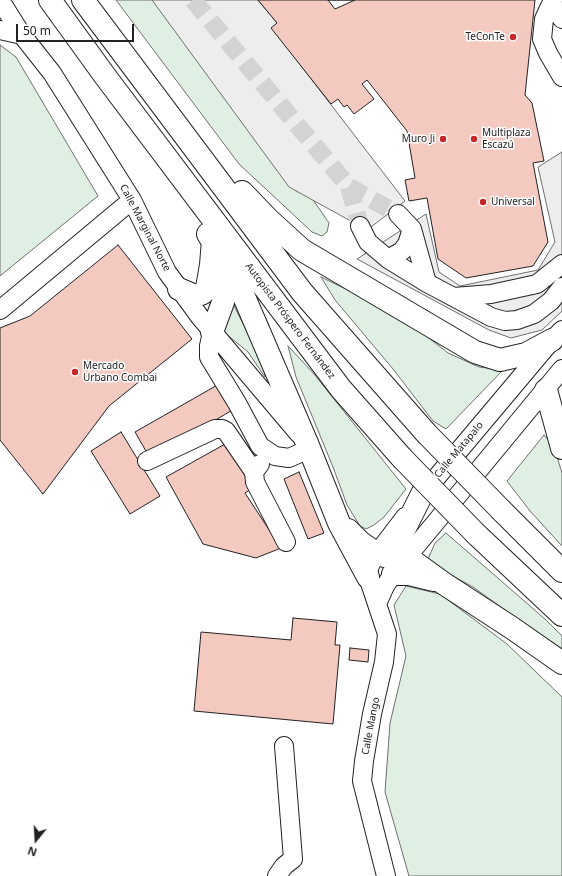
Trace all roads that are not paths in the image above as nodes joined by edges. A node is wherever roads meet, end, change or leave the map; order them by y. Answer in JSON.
{"nodes":[{"id":1,"x":0,"y":0,"type":"edge"},
{"id":2,"x":50,"y":0,"type":"edge"},
{"id":3,"x":83,"y":0,"type":"edge"},
{"id":4,"x":556,"y":3,"type":"edge"},
{"id":5,"x":562,"y":19,"type":"edge"},
{"id":6,"x":0,"y":30,"type":"edge"},
{"id":7,"x":22,"y":35,"type":"junction"},
{"id":8,"x":105,"y":76,"type":"junction"},
{"id":9,"x":562,"y":77,"type":"edge"},
{"id":10,"x":169,"y":116,"type":"junction"},
{"id":11,"x":132,"y":200,"type":"junction"},
{"id":12,"x":398,"y":214,"type":"tunnel mouth"},
{"id":13,"x":360,"y":226,"type":"tunnel mouth"},
{"id":14,"x":412,"y":229,"type":"junction"},
{"id":15,"x":213,"y":240,"type":"junction"},
{"id":16,"x":388,"y":259,"type":"junction"},
{"id":17,"x":562,"y":264,"type":"edge"},
{"id":18,"x":230,"y":269,"type":"junction"},
{"id":19,"x":427,"y":283,"type":"junction"},
{"id":20,"x":562,"y":287,"type":"edge"},
{"id":21,"x":179,"y":289,"type":"junction"},
{"id":22,"x":491,"y":294,"type":"junction"},
{"id":23,"x":454,"y":297,"type":"junction"},
{"id":24,"x":0,"y":310,"type":"edge"},
{"id":25,"x":491,"y":317,"type":"junction"},
{"id":26,"x":212,"y":332,"type":"junction"},
{"id":27,"x":557,"y":335,"type":"edge"},
{"id":28,"x":562,"y":369,"type":"edge"},
{"id":29,"x":546,"y":390,"type":"junction"},
{"id":30,"x":308,"y":446,"type":"junction"},
{"id":31,"x":562,"y":448,"type":"edge"},
{"id":32,"x":275,"y":456,"type":"junction"},
{"id":33,"x":147,"y":460,"type":"dead end"},
{"id":34,"x":254,"y":472,"type":"junction"},
{"id":35,"x":422,"y":494,"type":"junction"},
{"id":36,"x":340,"y":523,"type":"junction"},
{"id":37,"x":286,"y":542,"type":"dead end"},
{"id":38,"x":377,"y":554,"type":"junction"},
{"id":39,"x":407,"y":557,"type":"junction"},
{"id":40,"x":562,"y":571,"type":"edge"},
{"id":41,"x":393,"y":574,"type":"junction"},
{"id":42,"x":368,"y":577,"type":"junction"},
{"id":43,"x":443,"y":583,"type":"junction"},
{"id":44,"x":377,"y":604,"type":"junction"},
{"id":45,"x":562,"y":615,"type":"edge"},
{"id":46,"x":562,"y":663,"type":"edge"},
{"id":47,"x":284,"y":746,"type":"dead end"},
{"id":48,"x":382,"y":874,"type":"edge"},
{"id":49,"x":278,"y":876,"type":"edge"}],
"edges":[{"from":1,"to":7,"type":"street","name":"Calle Marginal Norte"},
{"from":2,"to":8,"type":"highway","name":"Autopista Próspero Fernández"},
{"from":3,"to":10,"type":"highway"},
{"from":4,"to":5,"type":"street"},
{"from":4,"to":9,"type":"street"},
{"from":6,"to":7,"type":"street"},
{"from":7,"to":11,"type":"street","name":"Calle Marginal Norte"},
{"from":8,"to":15,"type":"highway"},
{"from":8,"to":45,"type":"highway","name":"Autopista Próspero Fernández","bridge":true},
{"from":10,"to":27,"type":"highway"},
{"from":10,"to":40,"type":"highway","bridge":true},
{"from":11,"to":21,"type":"street","name":"Calle Marginal Norte"},
{"from":11,"to":24,"type":"street"},
{"from":12,"to":14,"type":"street"},
{"from":13,"to":16,"type":"street"},
{"from":14,"to":16,"type":"street"},
{"from":14,"to":19,"type":"street"},
{"from":15,"to":18,"type":"highway"},
{"from":15,"to":21,"type":"highway"},
{"from":16,"to":19,"type":"street"},
{"from":17,"to":22,"type":"street"},
{"from":18,"to":26,"type":"highway"},
{"from":18,"to":30,"type":"highway"},
{"from":19,"to":23,"type":"street"},
{"from":20,"to":25,"type":"street"},
{"from":21,"to":26,"type":"street","name":"Calle Marginal Norte"},
{"from":22,"to":23,"type":"street"},
{"from":22,"to":25,"type":"street"},
{"from":23,"to":25,"type":"street"},
{"from":26,"to":30,"type":"street","name":"Calle Marginal Norte"},
{"from":26,"to":32,"type":"street"},
{"from":27,"to":35,"type":"street","name":"Calle Matapalo"},
{"from":28,"to":29,"type":"street"},
{"from":29,"to":31,"type":"highway"},
{"from":29,"to":39,"type":"street"},
{"from":30,"to":32,"type":"street"},
{"from":30,"to":36,"type":"highway"},
{"from":32,"to":34,"type":"street"},
{"from":33,"to":34,"type":"street"},
{"from":34,"to":37,"type":"street"},
{"from":35,"to":38,"type":"street","name":"Calle Matapalo"},
{"from":35,"to":39,"type":"highway"},
{"from":36,"to":38,"type":"highway"},
{"from":36,"to":42,"type":"highway"},
{"from":38,"to":39,"type":"highway"},
{"from":38,"to":42,"type":"street","name":"Calle Matapalo"},
{"from":39,"to":41,"type":"street"},
{"from":39,"to":43,"type":"highway"},
{"from":41,"to":43,"type":"highway"},
{"from":41,"to":44,"type":"street"},
{"from":42,"to":44,"type":"street","name":"Calle Mango"},
{"from":43,"to":46,"type":"highway"},
{"from":44,"to":48,"type":"street","name":"Calle Mango"},
{"from":47,"to":49,"type":"street"}]}
